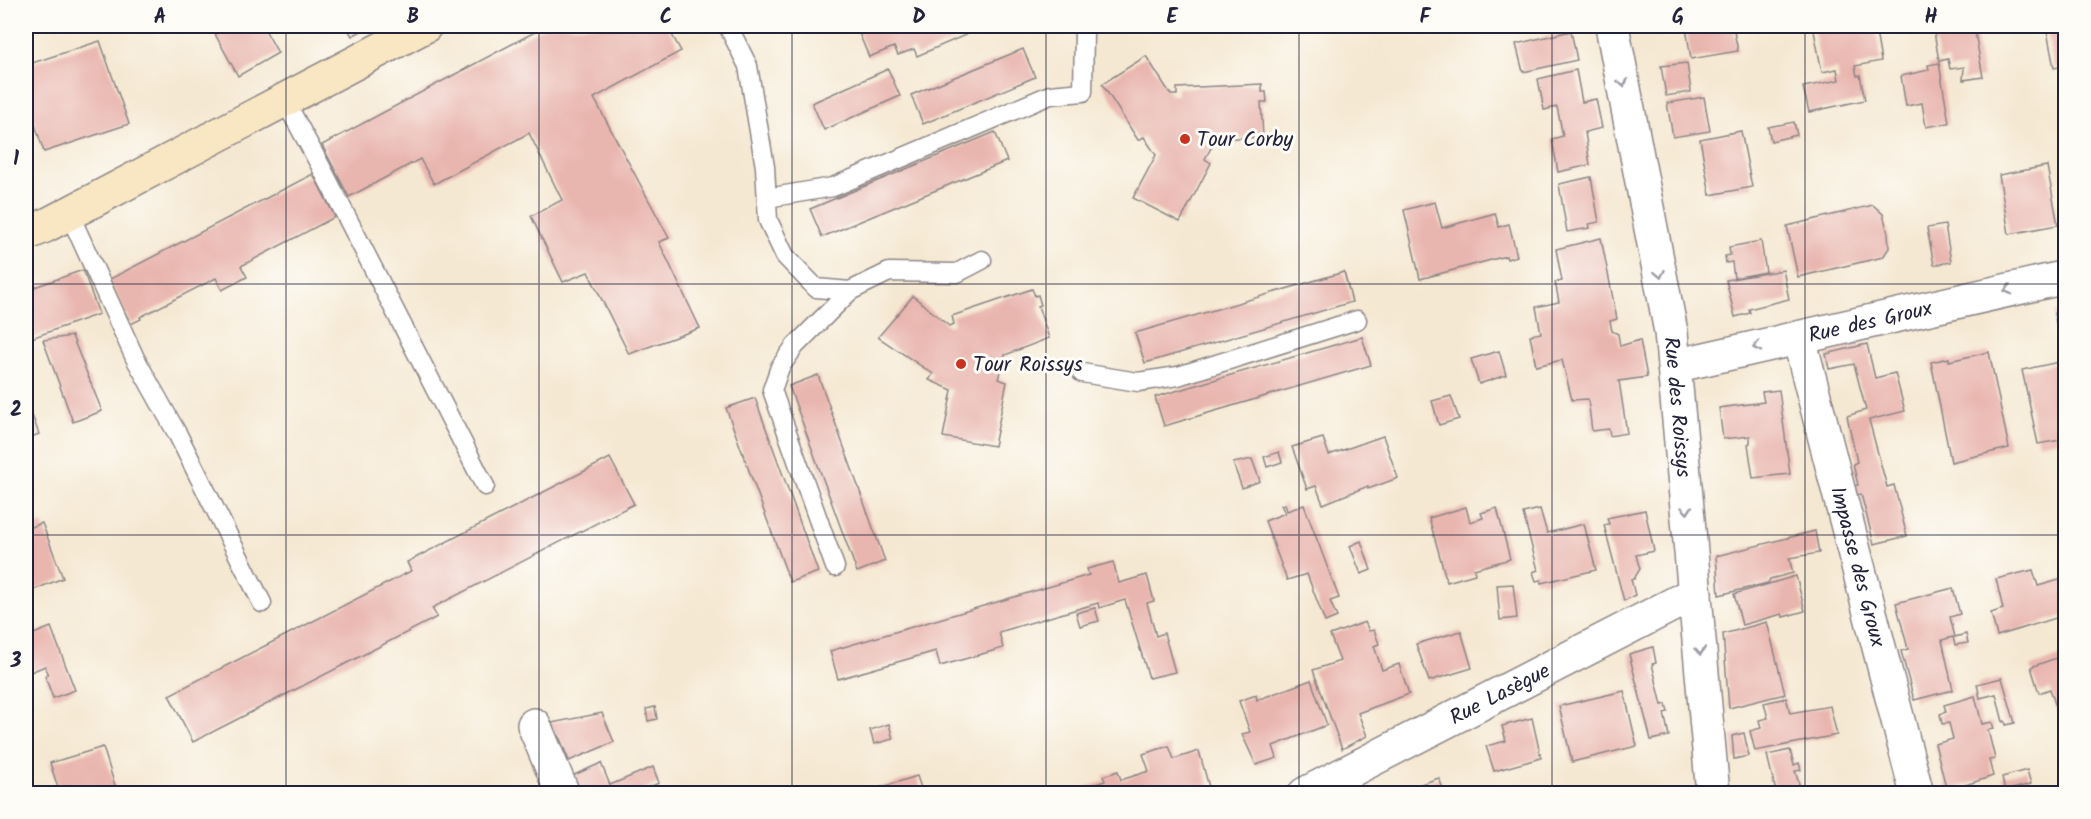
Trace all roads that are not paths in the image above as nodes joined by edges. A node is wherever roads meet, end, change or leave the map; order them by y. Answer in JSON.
{"nodes":[{"id":1,"x":425,"y":26,"type":"edge"},
{"id":2,"x":728,"y":26,"type":"edge"},
{"id":3,"x":1082,"y":26,"type":"edge"},
{"id":4,"x":1612,"y":26,"type":"edge"},
{"id":5,"x":284,"y":99,"type":"junction"},
{"id":6,"x":767,"y":198,"type":"junction"},
{"id":7,"x":47,"y":224,"type":"edge"},
{"id":8,"x":982,"y":260,"type":"dead end"},
{"id":9,"x":2066,"y":278,"type":"edge"},
{"id":10,"x":850,"y":291,"type":"junction"},
{"id":11,"x":1356,"y":320,"type":"dead end"},
{"id":12,"x":1799,"y":338,"type":"junction"},
{"id":13,"x":1674,"y":366,"type":"junction"},
{"id":14,"x":1082,"y":373,"type":"dead end"},
{"id":15,"x":485,"y":486,"type":"dead end"},
{"id":16,"x":836,"y":567,"type":"dead end"},
{"id":17,"x":1695,"y":593,"type":"junction"},
{"id":18,"x":262,"y":603,"type":"dead end"},
{"id":19,"x":534,"y":725,"type":"dead end"},
{"id":20,"x":563,"y":794,"type":"edge"},
{"id":21,"x":1305,"y":794,"type":"edge"},
{"id":22,"x":1713,"y":794,"type":"edge"},
{"id":23,"x":1917,"y":794,"type":"edge"}],
"edges":[{"from":1,"to":5,"type":"main road"},
{"from":2,"to":6,"type":"lane"},
{"from":3,"to":6,"type":"lane"},
{"from":4,"to":13,"type":"street","name":"Rue des Roissys","one_way":true},
{"from":5,"to":7,"type":"main road"},
{"from":5,"to":15,"type":"lane"},
{"from":6,"to":10,"type":"lane"},
{"from":7,"to":18,"type":"lane"},
{"from":8,"to":10,"type":"lane"},
{"from":9,"to":12,"type":"street","name":"Rue des Groux","one_way":true},
{"from":10,"to":16,"type":"lane"},
{"from":11,"to":14,"type":"lane"},
{"from":12,"to":13,"type":"street","name":"Rue des Groux","one_way":true},
{"from":12,"to":23,"type":"street","name":"Impasse des Groux"},
{"from":13,"to":17,"type":"street","name":"Rue des Roissys","one_way":true},
{"from":17,"to":21,"type":"street","name":"Rue Lasègue"},
{"from":17,"to":22,"type":"street","name":"Rue des Roissys","one_way":true},
{"from":19,"to":20,"type":"street"}]}
